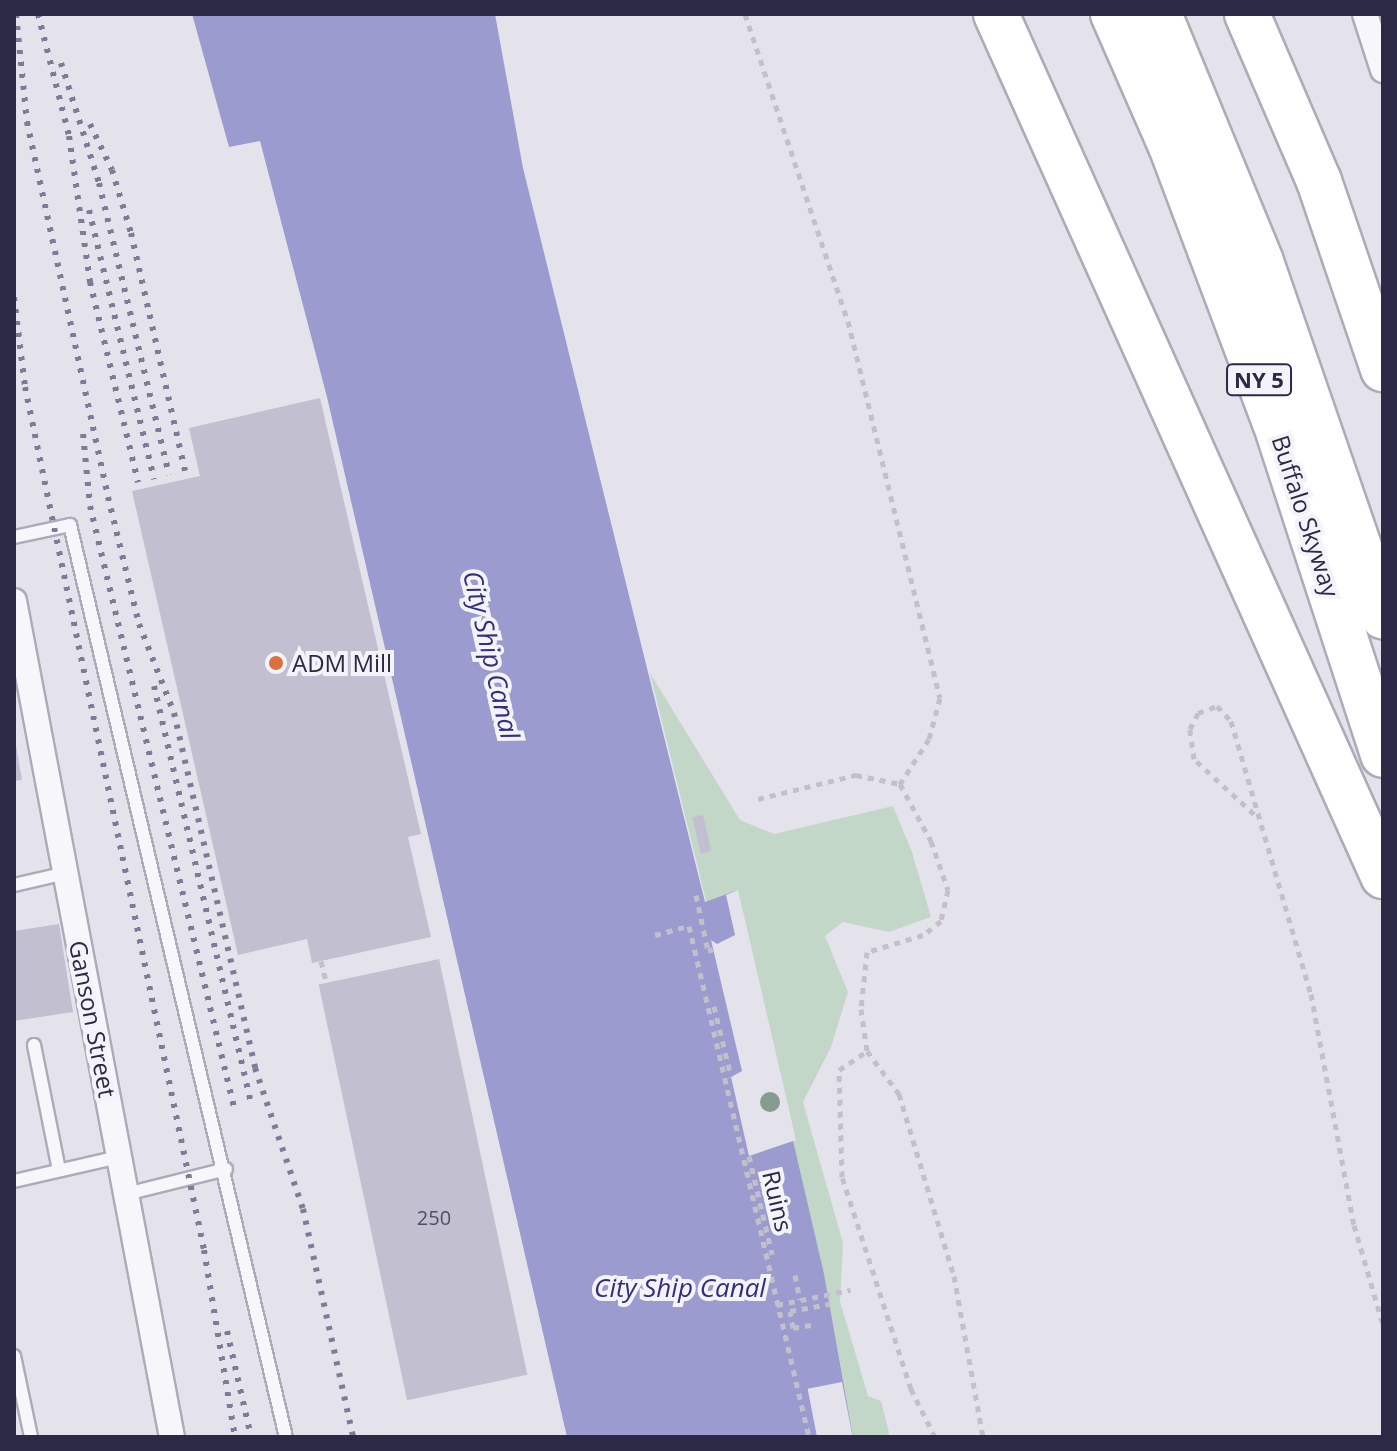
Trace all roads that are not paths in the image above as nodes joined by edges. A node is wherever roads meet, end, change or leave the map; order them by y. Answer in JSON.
{"nodes":[{"id":1,"x":996,"y":14,"type":"edge"},
{"id":2,"x":1113,"y":14,"type":"edge"},
{"id":3,"x":1159,"y":14,"type":"edge"},
{"id":4,"x":1247,"y":14,"type":"edge"},
{"id":5,"x":1365,"y":14,"type":"edge"},
{"id":6,"x":1383,"y":70,"type":"edge"},
{"id":7,"x":1383,"y":369,"type":"edge"},
{"id":8,"x":14,"y":537,"type":"edge"},
{"id":9,"x":14,"y":601,"type":"edge"},
{"id":10,"x":1383,"y":617,"type":"edge"},
{"id":11,"x":1383,"y":755,"type":"edge"},
{"id":12,"x":66,"y":873,"type":"junction"},
{"id":13,"x":1383,"y":876,"type":"edge"},
{"id":14,"x":14,"y":885,"type":"edge"},
{"id":15,"x":34,"y":1045,"type":"dead end"},
{"id":16,"x":119,"y":1157,"type":"junction"},
{"id":17,"x":226,"y":1169,"type":"junction"},
{"id":18,"x":59,"y":1170,"type":"junction"},
{"id":19,"x":14,"y":1181,"type":"edge"},
{"id":20,"x":126,"y":1194,"type":"junction"},
{"id":21,"x":14,"y":1356,"type":"edge"},
{"id":22,"x":31,"y":1437,"type":"edge"},
{"id":23,"x":172,"y":1437,"type":"edge"},
{"id":24,"x":286,"y":1437,"type":"edge"}],
"edges":[{"from":1,"to":13,"type":"highway"},
{"from":2,"to":11,"type":"highway","name":"Buffalo Skyway","number":"NY 5"},
{"from":3,"to":10,"type":"highway","name":"Buffalo Skyway","number":"NY 5"},
{"from":4,"to":7,"type":"highway"},
{"from":5,"to":6,"type":"street"},
{"from":8,"to":17,"type":"lane"},
{"from":9,"to":12,"type":"street","name":"Ganson Street"},
{"from":12,"to":14,"type":"lane"},
{"from":12,"to":16,"type":"street","name":"Ganson Street"},
{"from":15,"to":18,"type":"lane"},
{"from":16,"to":18,"type":"lane"},
{"from":16,"to":20,"type":"street","name":"Ganson Street"},
{"from":17,"to":20,"type":"lane"},
{"from":17,"to":24,"type":"lane"},
{"from":18,"to":19,"type":"lane"},
{"from":20,"to":23,"type":"street","name":"Ganson Street"},
{"from":21,"to":22,"type":"lane"}]}
